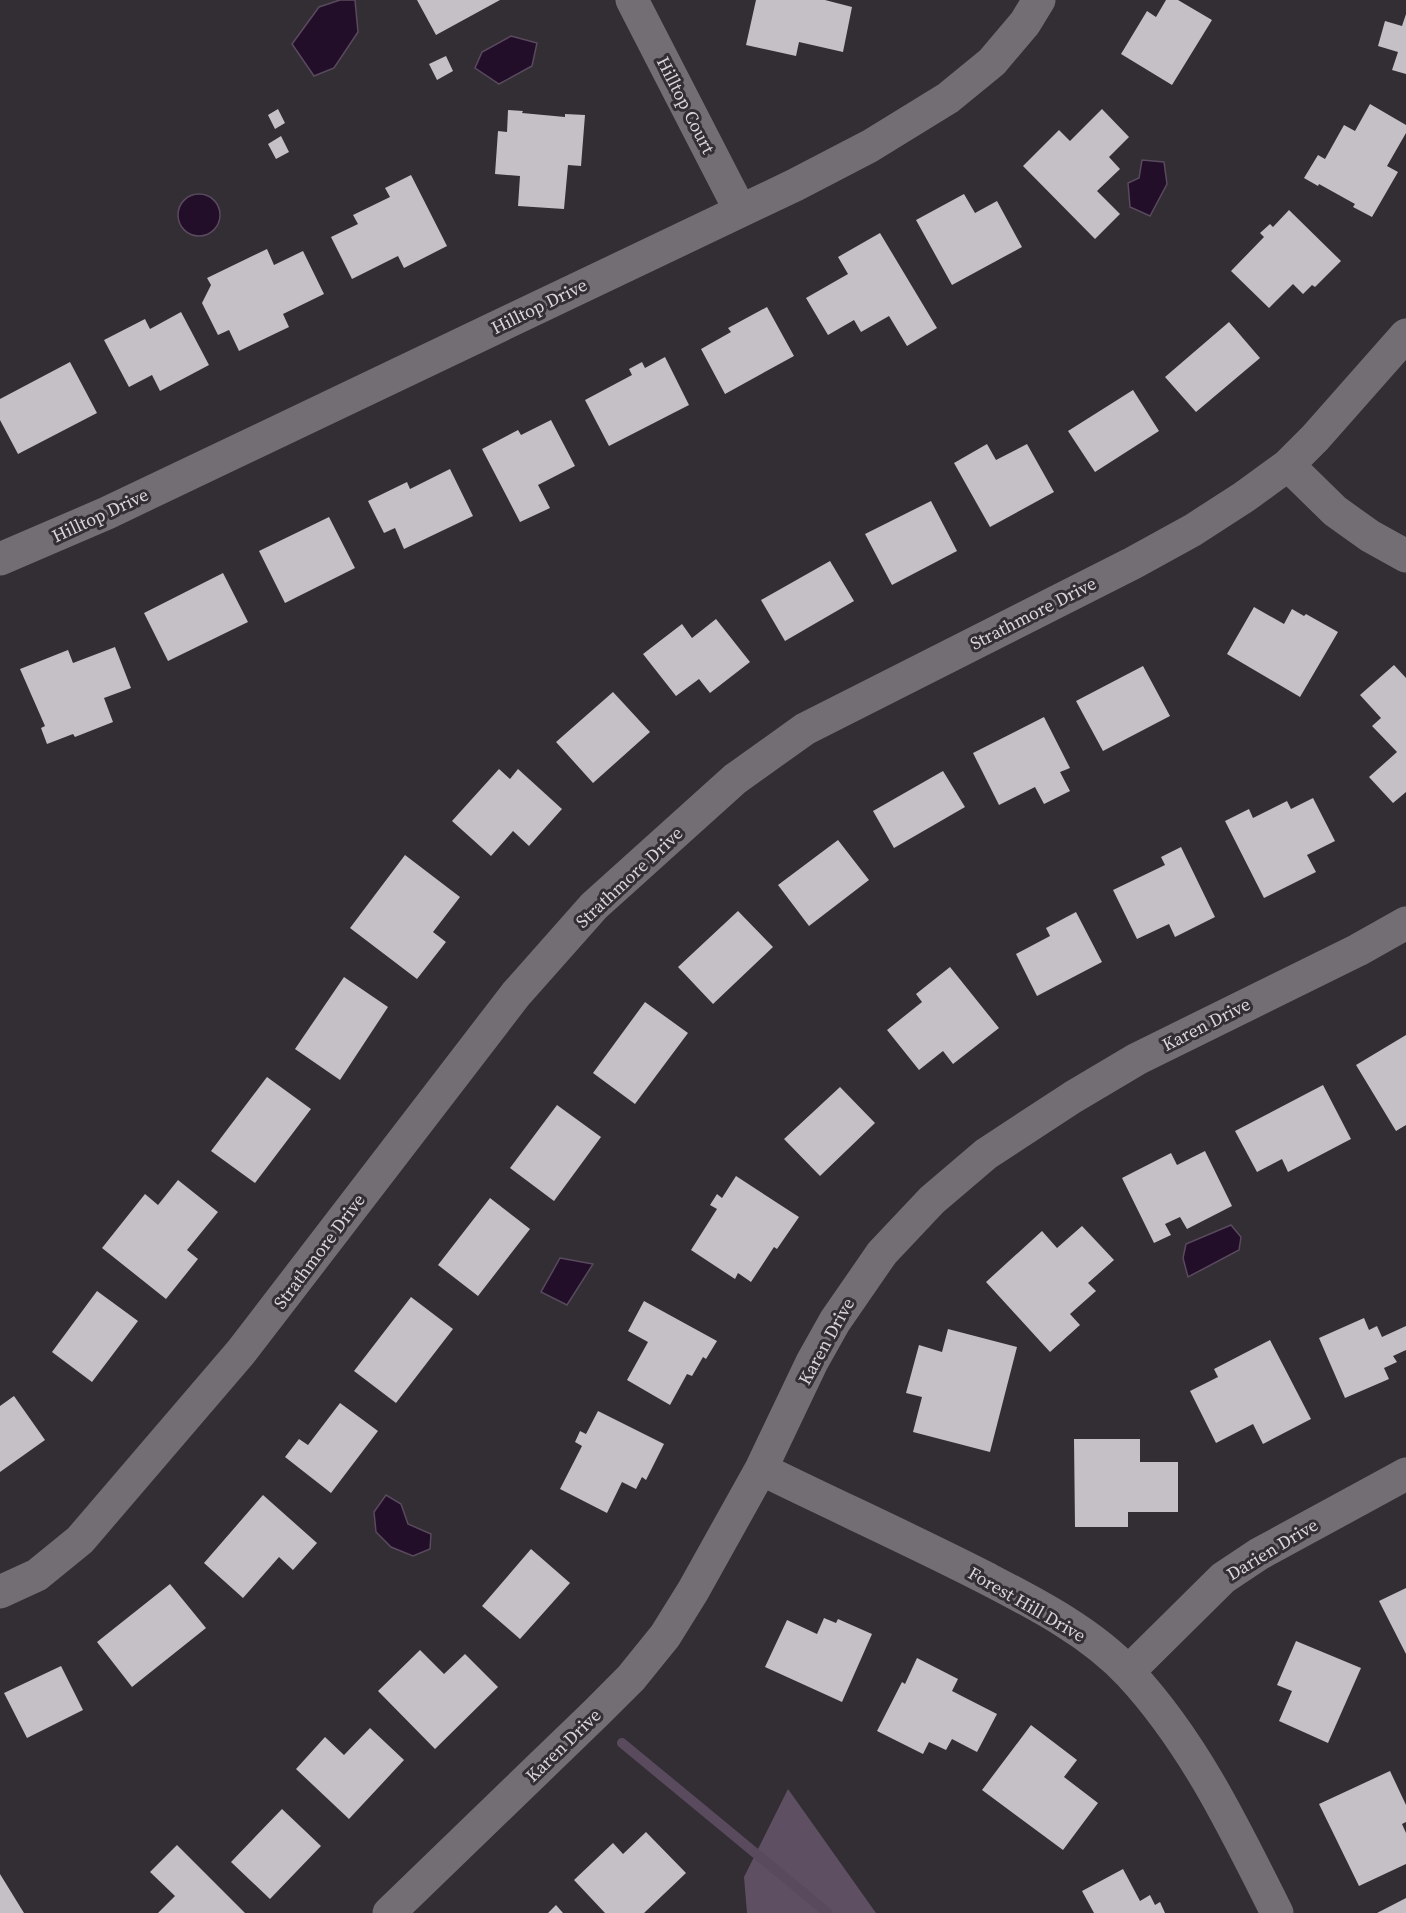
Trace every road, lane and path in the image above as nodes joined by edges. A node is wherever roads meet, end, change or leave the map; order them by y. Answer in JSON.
{"nodes":[{"id":1,"x":632,"y":0,"type":"edge"},
{"id":2,"x":1039,"y":0,"type":"edge"},
{"id":3,"x":740,"y":210,"type":"junction"},
{"id":4,"x":1406,"y":335,"type":"edge"},
{"id":5,"x":1287,"y":465,"type":"junction"},
{"id":6,"x":1406,"y":556,"type":"edge"},
{"id":7,"x":0,"y":559,"type":"edge"},
{"id":8,"x":1406,"y":923,"type":"edge"},
{"id":9,"x":761,"y":1469,"type":"junction"},
{"id":10,"x":1406,"y":1474,"type":"edge"},
{"id":11,"x":0,"y":1592,"type":"edge"},
{"id":12,"x":1128,"y":1672,"type":"junction"},
{"id":13,"x":389,"y":1913,"type":"edge"},
{"id":14,"x":1277,"y":1913,"type":"edge"}],
"edges":[{"from":1,"to":3,"type":"street","name":"Hilltop Court"},
{"from":2,"to":3,"type":"street","name":"Hilltop Drive"},
{"from":3,"to":7,"type":"street","name":"Hilltop Drive"},
{"from":4,"to":5,"type":"street","name":"Strathmore Drive"},
{"from":5,"to":6,"type":"street"},
{"from":5,"to":11,"type":"street","name":"Strathmore Drive"},
{"from":8,"to":9,"type":"street","name":"Karen Drive"},
{"from":9,"to":12,"type":"street","name":"Forest Hill Drive"},
{"from":9,"to":13,"type":"street","name":"Karen Drive"},
{"from":10,"to":12,"type":"street","name":"Darien Drive"},
{"from":12,"to":14,"type":"street","name":"Forest Hill Drive"}]}
